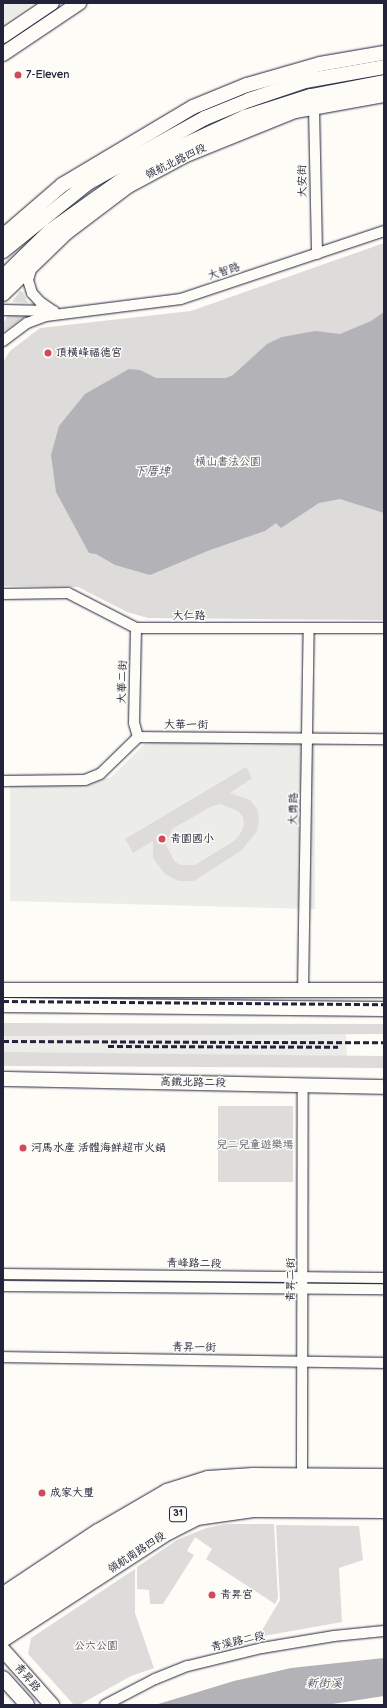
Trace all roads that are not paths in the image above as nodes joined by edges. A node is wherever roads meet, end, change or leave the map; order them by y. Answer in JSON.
{"nodes":[{"id":1,"x":52,"y":3,"type":"edge"},
{"id":2,"x":79,"y":3,"type":"edge"},
{"id":3,"x":3,"y":36,"type":"edge"},
{"id":4,"x":6,"y":50,"type":"edge"},
{"id":5,"x":384,"y":54,"type":"edge"},
{"id":6,"x":384,"y":67,"type":"edge"},
{"id":7,"x":384,"y":82,"type":"edge"},
{"id":8,"x":384,"y":95,"type":"edge"},
{"id":9,"x":314,"y":108,"type":"junction"},
{"id":10,"x":384,"y":231,"type":"edge"},
{"id":11,"x":3,"y":236,"type":"edge"},
{"id":12,"x":3,"y":251,"type":"edge"},
{"id":13,"x":317,"y":254,"type":"junction"},
{"id":14,"x":34,"y":260,"type":"junction"},
{"id":15,"x":3,"y":277,"type":"edge"},
{"id":16,"x":3,"y":294,"type":"edge"},
{"id":17,"x":3,"y":310,"type":"edge"},
{"id":18,"x":53,"y":311,"type":"junction"},
{"id":19,"x":66,"y":312,"type":"junction"},
{"id":20,"x":3,"y":342,"type":"edge"},
{"id":21,"x":3,"y":594,"type":"edge"},
{"id":22,"x":136,"y":628,"type":"junction"},
{"id":23,"x":309,"y":628,"type":"junction"},
{"id":24,"x":384,"y":628,"type":"edge"},
{"id":25,"x":138,"y":737,"type":"junction"},
{"id":26,"x":308,"y":738,"type":"junction"},
{"id":27,"x":384,"y":739,"type":"edge"},
{"id":28,"x":3,"y":781,"type":"edge"},
{"id":29,"x":3,"y":990,"type":"edge"},
{"id":30,"x":303,"y":990,"type":"junction"},
{"id":31,"x":384,"y":990,"type":"edge"},
{"id":32,"x":3,"y":1005,"type":"edge"},
{"id":33,"x":384,"y":1009,"type":"edge"},
{"id":34,"x":3,"y":1079,"type":"edge"},
{"id":35,"x":304,"y":1086,"type":"junction"},
{"id":36,"x":384,"y":1087,"type":"edge"},
{"id":37,"x":3,"y":1274,"type":"edge"},
{"id":38,"x":303,"y":1277,"type":"junction"},
{"id":39,"x":384,"y":1278,"type":"edge"},
{"id":40,"x":3,"y":1286,"type":"edge"},
{"id":41,"x":303,"y":1288,"type":"junction"},
{"id":42,"x":384,"y":1289,"type":"edge"},
{"id":43,"x":3,"y":1357,"type":"edge"},
{"id":44,"x":302,"y":1362,"type":"junction"},
{"id":45,"x":384,"y":1363,"type":"edge"},
{"id":46,"x":302,"y":1474,"type":"junction"},
{"id":47,"x":384,"y":1476,"type":"edge"},
{"id":48,"x":384,"y":1487,"type":"edge"},
{"id":49,"x":384,"y":1500,"type":"edge"},
{"id":50,"x":384,"y":1511,"type":"edge"},
{"id":51,"x":115,"y":1521,"type":"junction"},
{"id":52,"x":78,"y":1560,"type":"junction"},
{"id":53,"x":5,"y":1591,"type":"edge"},
{"id":54,"x":3,"y":1610,"type":"edge"},
{"id":55,"x":3,"y":1627,"type":"edge"},
{"id":56,"x":384,"y":1632,"type":"edge"},
{"id":57,"x":3,"y":1640,"type":"edge"},
{"id":58,"x":3,"y":1650,"type":"edge"},
{"id":59,"x":3,"y":1678,"type":"edge"},
{"id":60,"x":27,"y":1705,"type":"edge"},
{"id":61,"x":52,"y":1705,"type":"edge"},
{"id":62,"x":105,"y":1705,"type":"edge"}],
"edges":[{"from":1,"to":3,"type":"street"},
{"from":2,"to":4,"type":"street"},
{"from":5,"to":11,"type":"street"},
{"from":6,"to":12,"type":"street"},
{"from":7,"to":15,"type":"street","name":"領航北路四段"},
{"from":8,"to":9,"type":"street","name":"領航北路四段"},
{"from":9,"to":13,"type":"street","name":"大安街"},
{"from":9,"to":14,"type":"street","name":"領航北路四段"},
{"from":10,"to":13,"type":"street","name":"大智路"},
{"from":13,"to":19,"type":"street","name":"大智路"},
{"from":14,"to":16,"type":"street","name":"領航北路四段"},
{"from":14,"to":18,"type":"street"},
{"from":17,"to":18,"type":"street","name":"大智路"},
{"from":18,"to":19,"type":"street","name":"大智路"},
{"from":19,"to":20,"type":"street","name":"大智路"},
{"from":21,"to":22,"type":"street","name":"大仁路"},
{"from":22,"to":23,"type":"street","name":"大仁路"},
{"from":22,"to":25,"type":"street","name":"大華二街"},
{"from":23,"to":24,"type":"street","name":"大仁路"},
{"from":23,"to":26,"type":"street","name":"大勇路"},
{"from":25,"to":26,"type":"street","name":"大華一街"},
{"from":25,"to":28,"type":"street"},
{"from":26,"to":27,"type":"street","name":"大華一街"},
{"from":26,"to":30,"type":"street","name":"大勇路"},
{"from":29,"to":30,"type":"street"},
{"from":30,"to":31,"type":"street"},
{"from":32,"to":33,"type":"street"},
{"from":34,"to":35,"type":"street","name":"高鐵北路二段"},
{"from":35,"to":36,"type":"street","name":"高鐵北路二段"},
{"from":35,"to":38,"type":"street","name":"青昇二街"},
{"from":37,"to":38,"type":"street","name":"青峰路二段"},
{"from":38,"to":39,"type":"street","name":"青峰路二段"},
{"from":38,"to":41,"type":"street","name":"青昇二街"},
{"from":40,"to":41,"type":"street"},
{"from":41,"to":42,"type":"street"},
{"from":41,"to":44,"type":"street","name":"青昇二街"},
{"from":43,"to":44,"type":"street","name":"青昇一街"},
{"from":44,"to":45,"type":"street","name":"青昇一街"},
{"from":44,"to":46,"type":"street","name":"青昇二街"},
{"from":46,"to":47,"type":"street","number":"31"},
{"from":46,"to":51,"type":"street","number":"31"},
{"from":48,"to":52,"type":"main road","number":"31"},
{"from":49,"to":55,"type":"main road","name":"領航南路四段","number":"31"},
{"from":50,"to":57,"type":"street","name":"領航南路四段","number":"31"},
{"from":51,"to":52,"type":"street"},
{"from":51,"to":53,"type":"street","number":"31"},
{"from":52,"to":54,"type":"main road","number":"31"},
{"from":56,"to":62,"type":"street","name":"青溪路二段"},
{"from":58,"to":61,"type":"street","name":"青昇路"},
{"from":59,"to":60,"type":"street","name":"青昇路"}]}
